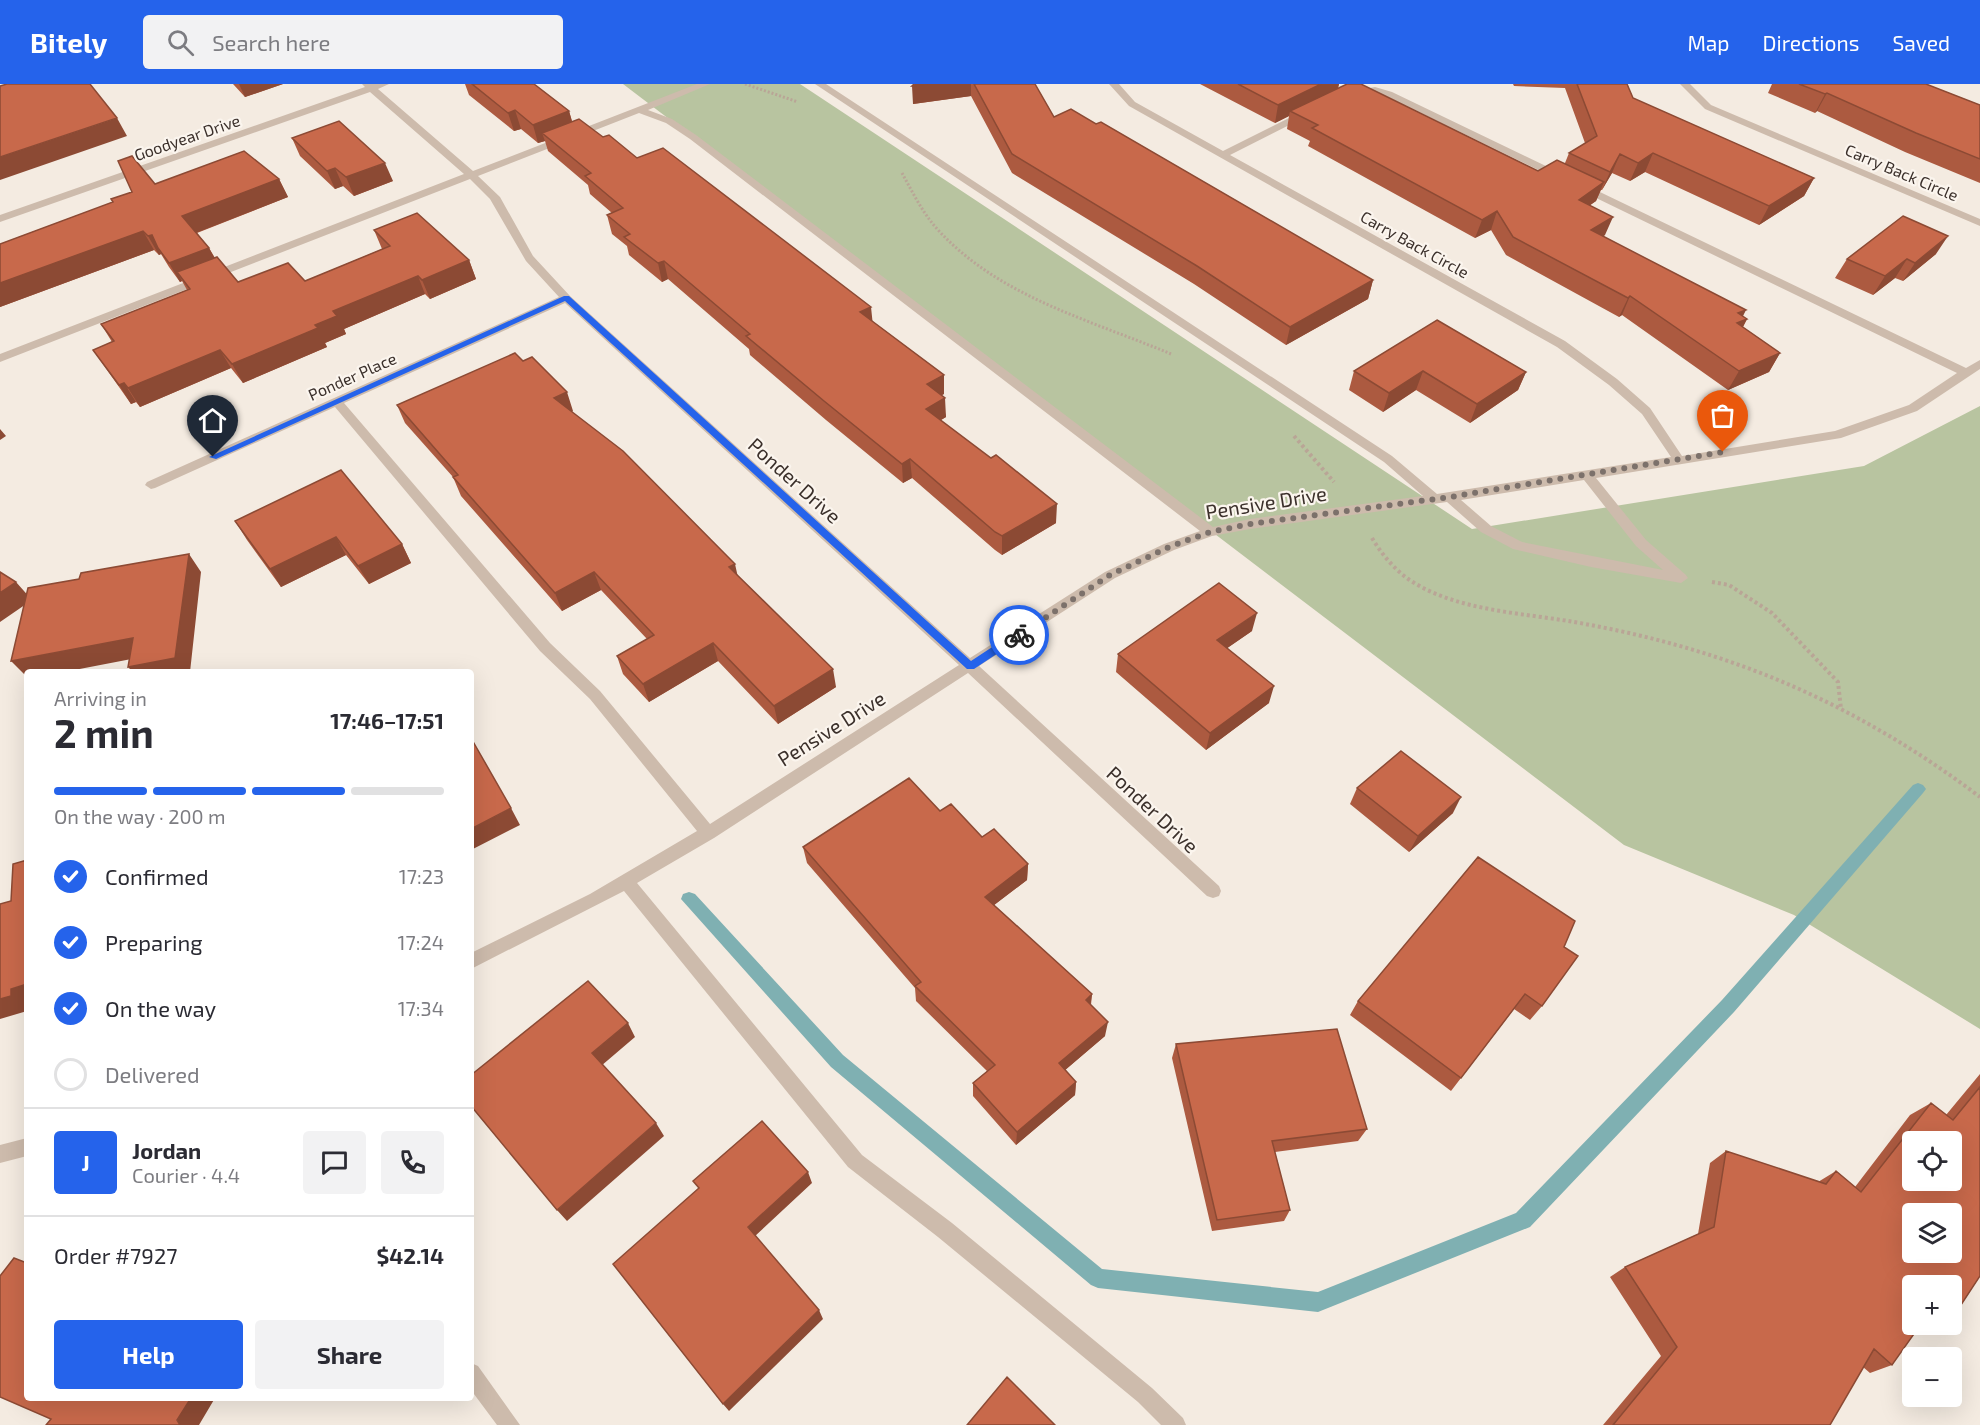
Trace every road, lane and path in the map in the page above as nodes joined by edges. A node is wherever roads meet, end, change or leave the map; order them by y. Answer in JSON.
{"nodes":[{"id":1,"x":705,"y":84,"type":"edge"},
{"id":2,"x":820,"y":84,"type":"edge"},
{"id":3,"x":1114,"y":84,"type":"edge"},
{"id":4,"x":1685,"y":84,"type":"edge"},
{"id":5,"x":375,"y":85,"type":"edge"},
{"id":6,"x":1344,"y":95,"type":"edge"},
{"id":7,"x":640,"y":110,"type":"junction"},
{"id":8,"x":1312,"y":110,"type":"edge"},
{"id":9,"x":1222,"y":155,"type":"junction"},
{"id":10,"x":471,"y":174,"type":"junction"},
{"id":11,"x":0,"y":219,"type":"edge"},
{"id":12,"x":1980,"y":223,"type":"edge"},
{"id":13,"x":566,"y":298,"type":"junction"},
{"id":14,"x":0,"y":358,"type":"edge"},
{"id":15,"x":1975,"y":368,"type":"edge"},
{"id":16,"x":336,"y":401,"type":"junction"},
{"id":17,"x":1678,"y":459,"type":"junction"},
{"id":18,"x":1586,"y":474,"type":"junction"},
{"id":19,"x":151,"y":485,"type":"dead end"},
{"id":20,"x":1450,"y":497,"type":"junction"},
{"id":21,"x":1433,"y":498,"type":"junction"},
{"id":22,"x":1210,"y":532,"type":"junction"},
{"id":23,"x":1681,"y":578,"type":"junction"},
{"id":24,"x":970,"y":666,"type":"junction"},
{"id":25,"x":1841,"y":710,"type":"dead end"},
{"id":26,"x":708,"y":833,"type":"junction"},
{"id":27,"x":626,"y":881,"type":"junction"},
{"id":28,"x":1213,"y":891,"type":"dead end"},
{"id":29,"x":474,"y":960,"type":"edge"},
{"id":30,"x":24,"y":1148,"type":"edge"},
{"id":31,"x":0,"y":1154,"type":"edge"},
{"id":32,"x":474,"y":1377,"type":"edge"},
{"id":33,"x":510,"y":1425,"type":"edge"},
{"id":34,"x":1176,"y":1425,"type":"edge"}],
"edges":[{"from":1,"to":7,"type":"street"},
{"from":2,"to":21,"type":"street"},
{"from":3,"to":9,"type":"street","name":"Carry Back Circle"},
{"from":4,"to":12,"type":"street","name":"Carry Back Circle"},
{"from":5,"to":10,"type":"street","name":"Ponder Drive"},
{"from":5,"to":11,"type":"street","name":"Goodyear Drive"},
{"from":6,"to":15,"type":"street"},
{"from":7,"to":10,"type":"street"},
{"from":7,"to":22,"type":"street"},
{"from":8,"to":9,"type":"street"},
{"from":9,"to":17,"type":"street","name":"Carry Back Circle"},
{"from":10,"to":13,"type":"street","name":"Ponder Drive"},
{"from":10,"to":14,"type":"street"},
{"from":13,"to":16,"type":"street","name":"Ponder Place"},
{"from":13,"to":24,"type":"street","name":"Ponder Drive"},
{"from":15,"to":17,"type":"street","name":"Pensive Drive"},
{"from":16,"to":19,"type":"street","name":"Ponder Place"},
{"from":16,"to":26,"type":"street"},
{"from":17,"to":18,"type":"street","name":"Pensive Drive"},
{"from":18,"to":20,"type":"street","name":"Pensive Drive"},
{"from":18,"to":23,"type":"street"},
{"from":20,"to":21,"type":"street","name":"Pensive Drive"},
{"from":20,"to":23,"type":"street"},
{"from":21,"to":22,"type":"street","name":"Pensive Drive"},
{"from":22,"to":24,"type":"street","name":"Pensive Drive"},
{"from":23,"to":25,"type":"path"},
{"from":24,"to":26,"type":"street","name":"Pensive Drive"},
{"from":24,"to":28,"type":"street","name":"Ponder Drive"},
{"from":26,"to":27,"type":"street","name":"Pensive Drive"},
{"from":27,"to":29,"type":"street","name":"Pensive Drive"},
{"from":27,"to":34,"type":"street"},
{"from":30,"to":31,"type":"street"},
{"from":32,"to":33,"type":"street"}]}
